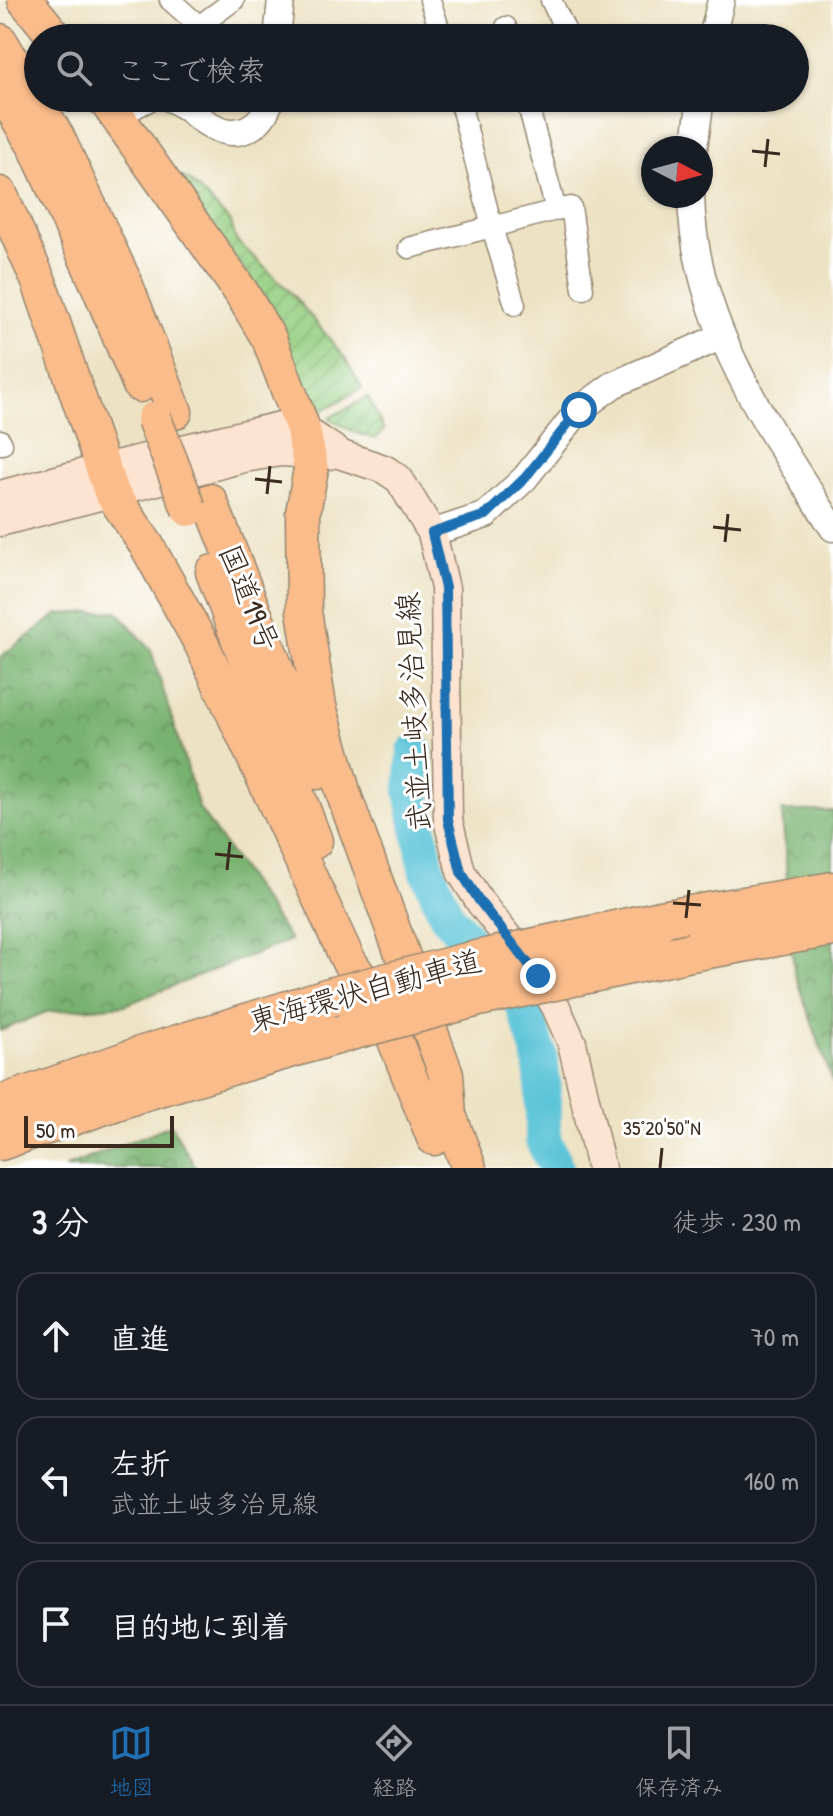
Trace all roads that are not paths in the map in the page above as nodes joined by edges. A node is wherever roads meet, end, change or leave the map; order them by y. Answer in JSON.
{"nodes":[{"id":1,"x":25,"y":0,"type":"edge"},
{"id":2,"x":170,"y":0,"type":"edge"},
{"id":3,"x":234,"y":0,"type":"edge"},
{"id":4,"x":281,"y":0,"type":"edge"},
{"id":5,"x":430,"y":0,"type":"edge"},
{"id":6,"x":551,"y":0,"type":"edge"},
{"id":7,"x":721,"y":0,"type":"edge"},
{"id":8,"x":45,"y":24,"type":"edge"},
{"id":9,"x":197,"y":24,"type":"edge"},
{"id":10,"x":202,"y":24,"type":"edge"},
{"id":11,"x":278,"y":24,"type":"edge"},
{"id":12,"x":438,"y":24,"type":"edge"},
{"id":13,"x":562,"y":24,"type":"edge"},
{"id":14,"x":715,"y":24,"type":"edge"},
{"id":15,"x":0,"y":41,"type":"edge"},
{"id":16,"x":24,"y":81,"type":"edge"},
{"id":17,"x":0,"y":88,"type":"edge"},
{"id":18,"x":42,"y":112,"type":"edge"},
{"id":19,"x":115,"y":112,"type":"edge"},
{"id":20,"x":195,"y":112,"type":"edge"},
{"id":21,"x":266,"y":112,"type":"edge"},
{"id":22,"x":462,"y":112,"type":"edge"},
{"id":23,"x":530,"y":112,"type":"edge"},
{"id":24,"x":699,"y":112,"type":"edge"},
{"id":25,"x":696,"y":136,"type":"edge"},
{"id":26,"x":0,"y":194,"type":"edge"},
{"id":27,"x":693,"y":208,"type":"edge"},
{"id":28,"x":556,"y":210,"type":"junction"},
{"id":29,"x":492,"y":227,"type":"junction"},
{"id":30,"x":409,"y":248,"type":"dead end"},
{"id":31,"x":583,"y":289,"type":"dead end"},
{"id":32,"x":515,"y":305,"type":"dead end"},
{"id":33,"x":720,"y":337,"type":"junction"},
{"id":34,"x":164,"y":415,"type":"junction"},
{"id":35,"x":310,"y":441,"type":"junction"},
{"id":36,"x":107,"y":480,"type":"junction"},
{"id":37,"x":0,"y":495,"type":"edge"},
{"id":38,"x":200,"y":505,"type":"junction"},
{"id":39,"x":0,"y":522,"type":"edge"},
{"id":40,"x":833,"y":528,"type":"edge"},
{"id":41,"x":432,"y":533,"type":"junction"},
{"id":42,"x":833,"y":891,"type":"edge"},
{"id":43,"x":833,"y":927,"type":"edge"},
{"id":44,"x":383,"y":1011,"type":"junction"},
{"id":45,"x":0,"y":1105,"type":"edge"},
{"id":46,"x":449,"y":1116,"type":"junction"},
{"id":47,"x":0,"y":1141,"type":"edge"},
{"id":48,"x":446,"y":1168,"type":"edge"},
{"id":49,"x":469,"y":1168,"type":"edge"},
{"id":50,"x":601,"y":1168,"type":"edge"}],
"edges":[{"from":1,"to":8,"type":"highway"},
{"from":2,"to":9,"type":"street"},
{"from":3,"to":10,"type":"street"},
{"from":4,"to":11,"type":"street"},
{"from":5,"to":12,"type":"street"},
{"from":6,"to":13,"type":"street"},
{"from":7,"to":14,"type":"street"},
{"from":15,"to":16,"type":"highway","name":"国道19号"},
{"from":17,"to":34,"type":"highway","name":"国道19号"},
{"from":18,"to":34,"type":"highway","name":"国道19号"},
{"from":19,"to":35,"type":"highway"},
{"from":20,"to":21,"type":"street"},
{"from":22,"to":29,"type":"street"},
{"from":23,"to":28,"type":"street"},
{"from":24,"to":25,"type":"street"},
{"from":26,"to":36,"type":"highway"},
{"from":27,"to":33,"type":"street"},
{"from":28,"to":29,"type":"street"},
{"from":28,"to":31,"type":"street"},
{"from":29,"to":30,"type":"street"},
{"from":29,"to":32,"type":"street"},
{"from":33,"to":40,"type":"street"},
{"from":33,"to":41,"type":"street"},
{"from":34,"to":38,"type":"highway","name":"国道19号"},
{"from":35,"to":36,"type":"main road"},
{"from":35,"to":36,"type":"main road","name":"武並土岐多治見線"},
{"from":35,"to":41,"type":"main road","name":"武並土岐多治見線"},
{"from":35,"to":46,"type":"highway"},
{"from":36,"to":37,"type":"main road"},
{"from":36,"to":39,"type":"main road"},
{"from":36,"to":44,"type":"highway"},
{"from":38,"to":44,"type":"highway","name":"国道19号"},
{"from":38,"to":46,"type":"highway","name":"国道19号"},
{"from":41,"to":50,"type":"main road","name":"武並土岐多治見線"},
{"from":42,"to":45,"type":"highway","name":"東海環状自動車道","bridge":true},
{"from":43,"to":47,"type":"highway","name":"東海環状自動車道","bridge":true},
{"from":44,"to":48,"type":"highway","name":"国道19号"},
{"from":46,"to":49,"type":"highway","name":"国道19号"}]}
